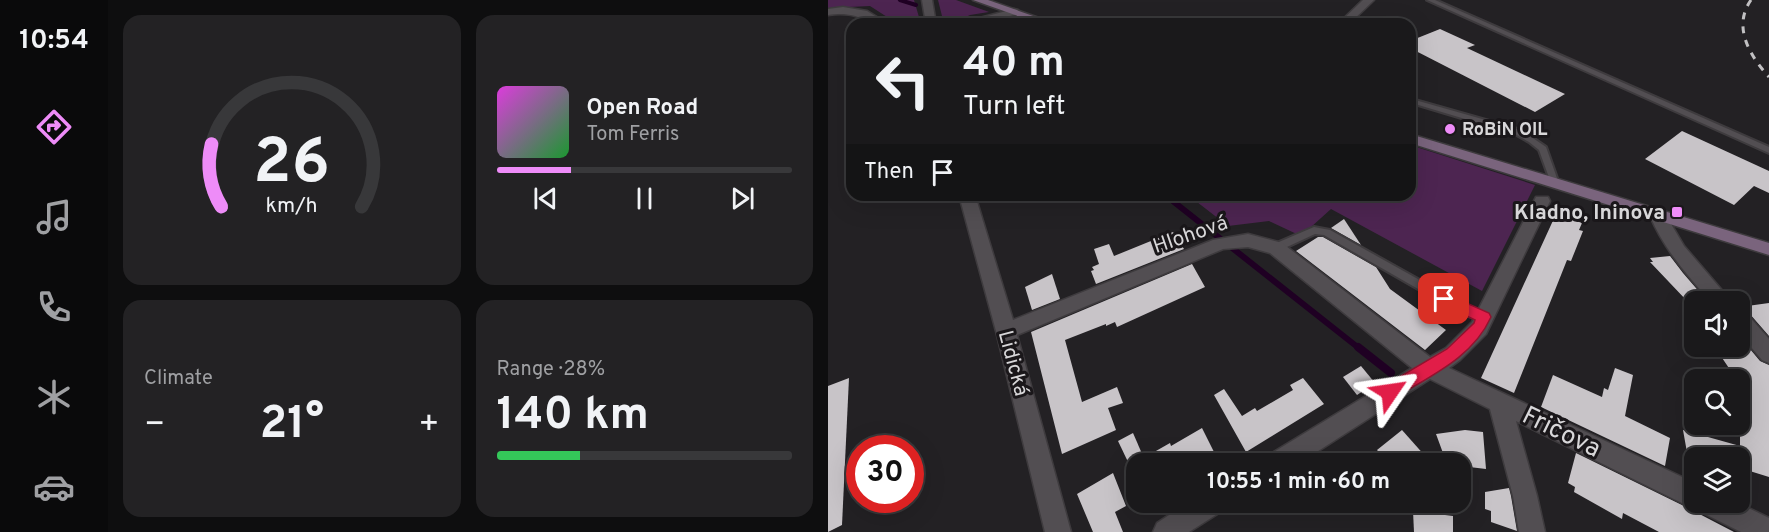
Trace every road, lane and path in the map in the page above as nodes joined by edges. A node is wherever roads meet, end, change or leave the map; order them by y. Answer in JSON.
{"nodes":[{"id":1,"x":927,"y":0,"type":"edge"},
{"id":2,"x":978,"y":0,"type":"edge"},
{"id":3,"x":1369,"y":0,"type":"edge"},
{"id":4,"x":1430,"y":0,"type":"edge"},
{"id":5,"x":828,"y":12,"type":"edge"},
{"id":6,"x":1014,"y":12,"type":"junction"},
{"id":7,"x":874,"y":18,"type":"edge"},
{"id":8,"x":930,"y":18,"type":"edge"},
{"id":9,"x":988,"y":18,"type":"edge"},
{"id":10,"x":1032,"y":18,"type":"edge"},
{"id":11,"x":1349,"y":18,"type":"edge"},
{"id":12,"x":1416,"y":102,"type":"edge"},
{"id":13,"x":1416,"y":140,"type":"edge"},
{"id":14,"x":1769,"y":150,"type":"edge"},
{"id":15,"x":1554,"y":182,"type":"junction"},
{"id":16,"x":969,"y":201,"type":"edge"},
{"id":17,"x":1542,"y":201,"type":"dead end"},
{"id":18,"x":1658,"y":216,"type":"junction"},
{"id":19,"x":1276,"y":248,"type":"junction"},
{"id":20,"x":1769,"y":249,"type":"edge"},
{"id":21,"x":1713,"y":291,"type":"edge"},
{"id":22,"x":1484,"y":317,"type":"junction"},
{"id":23,"x":1006,"y":331,"type":"junction"},
{"id":24,"x":1750,"y":332,"type":"edge"},
{"id":25,"x":1769,"y":354,"type":"edge"},
{"id":26,"x":1428,"y":368,"type":"junction"},
{"id":27,"x":1499,"y":401,"type":"junction"},
{"id":28,"x":1293,"y":453,"type":"edge"},
{"id":29,"x":1684,"y":491,"type":"edge"},
{"id":30,"x":1196,"y":513,"type":"edge"},
{"id":31,"x":1730,"y":513,"type":"edge"},
{"id":32,"x":1058,"y":532,"type":"edge"},
{"id":33,"x":1166,"y":532,"type":"edge"},
{"id":34,"x":1532,"y":532,"type":"edge"},
{"id":35,"x":1769,"y":532,"type":"edge"}],
"edges":[{"from":1,"to":8,"type":"street"},
{"from":2,"to":6,"type":"main road"},
{"from":3,"to":11,"type":"street"},
{"from":4,"to":14,"type":"lane"},
{"from":5,"to":7,"type":"street"},
{"from":6,"to":9,"type":"street"},
{"from":6,"to":10,"type":"main road"},
{"from":12,"to":15,"type":"lane"},
{"from":13,"to":15,"type":"main road"},
{"from":15,"to":18,"type":"main road"},
{"from":16,"to":23,"type":"street","name":"Lidická"},
{"from":17,"to":22,"type":"street"},
{"from":18,"to":20,"type":"main road"},
{"from":18,"to":21,"type":"street"},
{"from":19,"to":22,"type":"lane"},
{"from":19,"to":23,"type":"street","name":"Hlohová"},
{"from":19,"to":26,"type":"street","name":"Hlohová"},
{"from":22,"to":26,"type":"street"},
{"from":23,"to":32,"type":"street","name":"Lidická"},
{"from":24,"to":25,"type":"street"},
{"from":26,"to":27,"type":"street","name":"Fričova"},
{"from":26,"to":28,"type":"street"},
{"from":27,"to":29,"type":"street","name":"Fričova"},
{"from":27,"to":34,"type":"street"},
{"from":30,"to":33,"type":"street"},
{"from":31,"to":35,"type":"street"}]}
